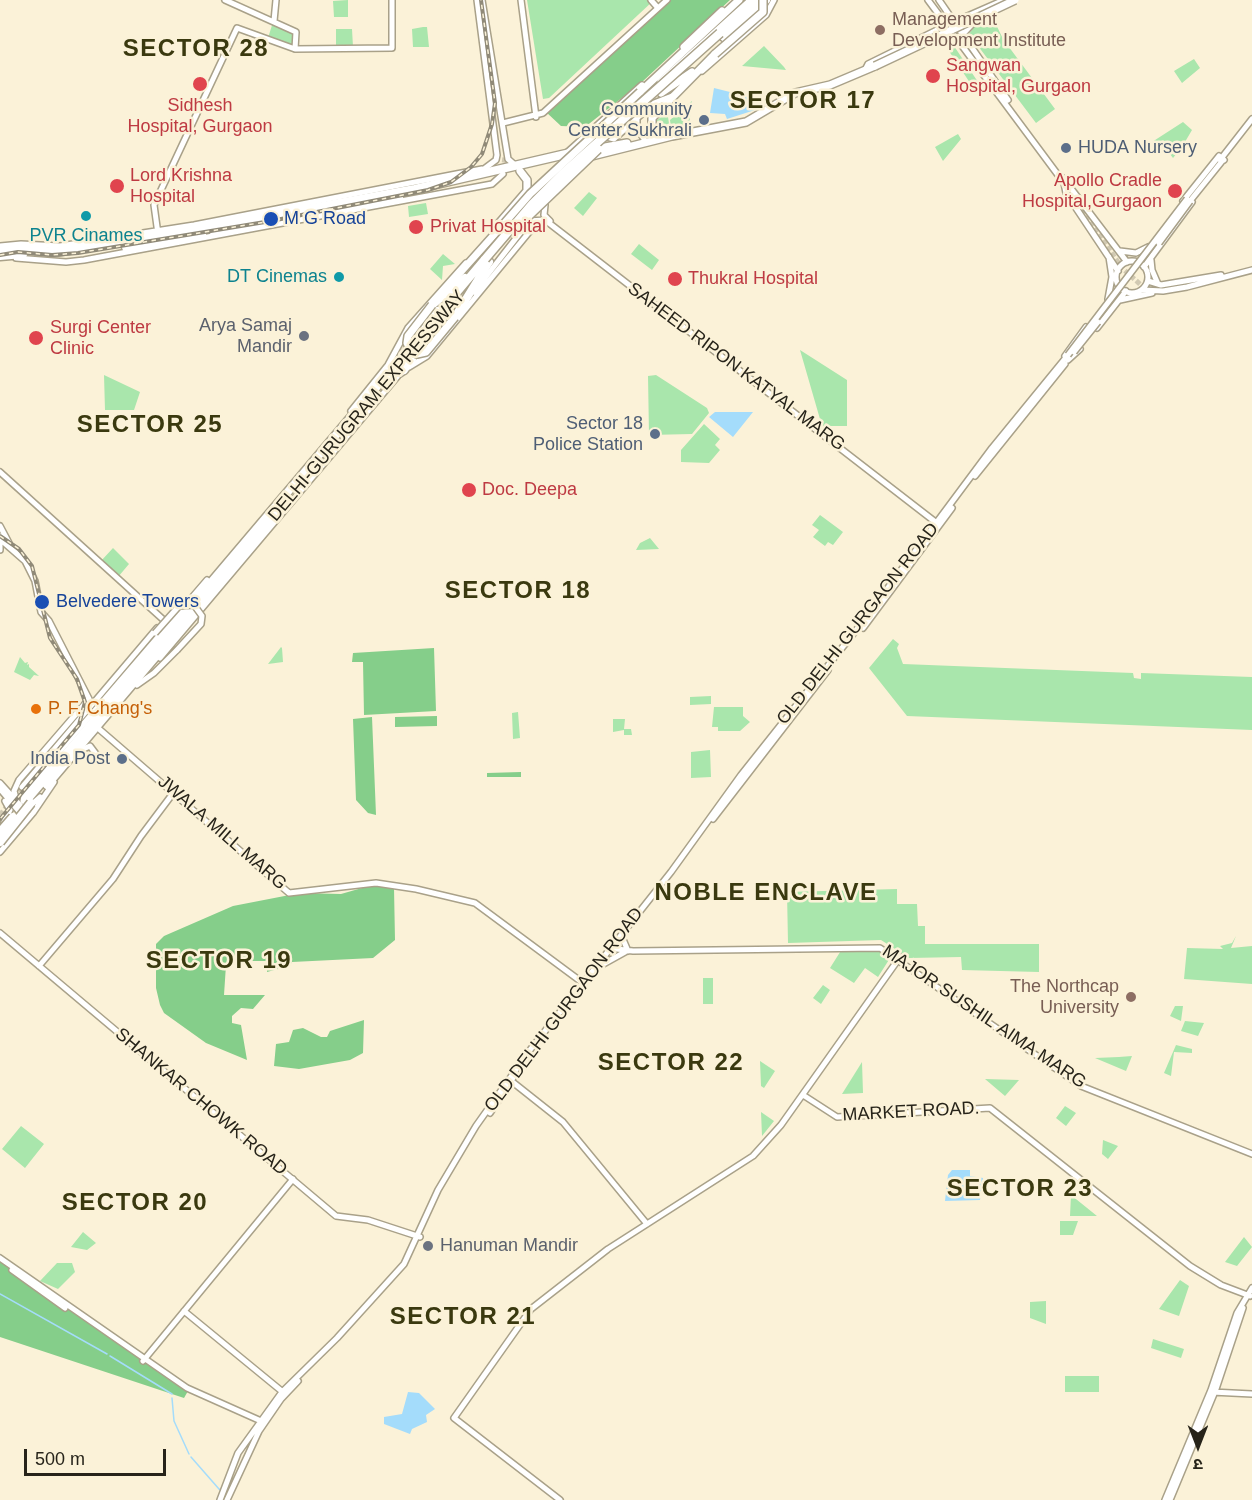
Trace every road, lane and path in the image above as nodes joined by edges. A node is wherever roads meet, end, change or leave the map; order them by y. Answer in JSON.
{"nodes":[{"id":1,"x":225,"y":0,"type":"edge"},
{"id":2,"x":276,"y":0,"type":"edge"},
{"id":3,"x":392,"y":0,"type":"edge"},
{"id":4,"x":477,"y":0,"type":"edge"},
{"id":5,"x":482,"y":0,"type":"edge"},
{"id":6,"x":523,"y":0,"type":"edge"},
{"id":7,"x":651,"y":0,"type":"edge"},
{"id":8,"x":732,"y":0,"type":"edge"},
{"id":9,"x":739,"y":0,"type":"edge"},
{"id":10,"x":750,"y":0,"type":"edge"},
{"id":11,"x":757,"y":0,"type":"edge"},
{"id":12,"x":764,"y":0,"type":"edge"},
{"id":13,"x":772,"y":0,"type":"edge"},
{"id":14,"x":928,"y":0,"type":"edge"},
{"id":15,"x":939,"y":0,"type":"edge"},
{"id":16,"x":1004,"y":0,"type":"edge"},
{"id":17,"x":1010,"y":0,"type":"edge"},
{"id":18,"x":1015,"y":0,"type":"edge"},
{"id":19,"x":1022,"y":0,"type":"edge"},
{"id":20,"x":660,"y":3,"type":"edge"},
{"id":21,"x":933,"y":8,"type":"junction"},
{"id":22,"x":950,"y":16,"type":"junction"},
{"id":23,"x":965,"y":17,"type":"junction"},
{"id":24,"x":941,"y":18,"type":"junction"},
{"id":25,"x":735,"y":20,"type":"junction"},
{"id":26,"x":976,"y":20,"type":"junction"},
{"id":27,"x":274,"y":21,"type":"junction"},
{"id":28,"x":954,"y":22,"type":"junction"},
{"id":29,"x":968,"y":24,"type":"junction"},
{"id":30,"x":936,"y":30,"type":"junction"},
{"id":31,"x":954,"y":30,"type":"junction"},
{"id":32,"x":722,"y":35,"type":"junction"},
{"id":33,"x":961,"y":36,"type":"junction"},
{"id":34,"x":741,"y":37,"type":"joint"},
{"id":35,"x":940,"y":37,"type":"junction"},
{"id":36,"x":295,"y":49,"type":"junction"},
{"id":37,"x":716,"y":54,"type":"junction"},
{"id":38,"x":676,"y":55,"type":"junction"},
{"id":39,"x":875,"y":65,"type":"junction"},
{"id":40,"x":668,"y":68,"type":"junction"},
{"id":41,"x":864,"y":70,"type":"junction"},
{"id":42,"x":640,"y":90,"type":"junction"},
{"id":43,"x":496,"y":91,"type":"junction"},
{"id":44,"x":661,"y":93,"type":"junction"},
{"id":45,"x":670,"y":98,"type":"junction"},
{"id":46,"x":537,"y":114,"type":"junction"},
{"id":47,"x":637,"y":118,"type":"junction"},
{"id":48,"x":502,"y":121,"type":"junction"},
{"id":49,"x":1252,"y":121,"type":"edge"},
{"id":50,"x":608,"y":127,"type":"junction"},
{"id":51,"x":623,"y":132,"type":"junction"},
{"id":52,"x":685,"y":132,"type":"junction"},
{"id":53,"x":660,"y":135,"type":"junction"},
{"id":54,"x":644,"y":139,"type":"junction"},
{"id":55,"x":629,"y":143,"type":"junction"},
{"id":56,"x":577,"y":155,"type":"junction"},
{"id":57,"x":596,"y":156,"type":"junction"},
{"id":58,"x":505,"y":157,"type":"tunnel mouth"},
{"id":59,"x":1221,"y":158,"type":"junction"},
{"id":60,"x":555,"y":164,"type":"junction"},
{"id":61,"x":586,"y":166,"type":"junction"},
{"id":62,"x":520,"y":169,"type":"junction"},
{"id":63,"x":503,"y":174,"type":"junction"},
{"id":64,"x":471,"y":178,"type":"junction"},
{"id":65,"x":1065,"y":183,"type":"junction"},
{"id":66,"x":543,"y":188,"type":"junction"},
{"id":67,"x":1070,"y":190,"type":"tunnel mouth"},
{"id":68,"x":391,"y":191,"type":"junction"},
{"id":69,"x":553,"y":198,"type":"junction"},
{"id":70,"x":1190,"y":199,"type":"junction"},
{"id":71,"x":545,"y":205,"type":"junction"},
{"id":72,"x":352,"y":206,"type":"junction"},
{"id":73,"x":380,"y":206,"type":"junction"},
{"id":74,"x":329,"y":209,"type":"junction"},
{"id":75,"x":301,"y":219,"type":"junction"},
{"id":76,"x":543,"y":219,"type":"junction"},
{"id":77,"x":528,"y":221,"type":"junction"},
{"id":78,"x":218,"y":223,"type":"junction"},
{"id":79,"x":157,"y":233,"type":"junction"},
{"id":80,"x":204,"y":236,"type":"junction"},
{"id":81,"x":488,"y":241,"type":"junction"},
{"id":82,"x":121,"y":245,"type":"junction"},
{"id":83,"x":1148,"y":247,"type":"junction"},
{"id":84,"x":0,"y":248,"type":"edge"},
{"id":85,"x":507,"y":248,"type":"junction"},
{"id":86,"x":1118,"y":250,"type":"junction"},
{"id":87,"x":1108,"y":251,"type":"junction"},
{"id":88,"x":102,"y":253,"type":"junction"},
{"id":89,"x":510,"y":256,"type":"junction"},
{"id":90,"x":0,"y":258,"type":"edge"},
{"id":91,"x":1151,"y":258,"type":"junction"},
{"id":92,"x":470,"y":260,"type":"junction"},
{"id":93,"x":487,"y":260,"type":"junction"},
{"id":94,"x":1127,"y":262,"type":"junction"},
{"id":95,"x":1136,"y":262,"type":"junction"},
{"id":96,"x":1144,"y":267,"type":"junction"},
{"id":97,"x":1252,"y":268,"type":"edge"},
{"id":98,"x":1118,"y":271,"type":"junction"},
{"id":99,"x":473,"y":273,"type":"junction"},
{"id":100,"x":1219,"y":276,"type":"junction"},
{"id":101,"x":1206,"y":279,"type":"dead end"},
{"id":102,"x":1148,"y":281,"type":"junction"},
{"id":103,"x":1118,"y":283,"type":"junction"},
{"id":104,"x":1158,"y":284,"type":"junction"},
{"id":105,"x":1142,"y":290,"type":"junction"},
{"id":106,"x":1126,"y":291,"type":"junction"},
{"id":107,"x":1163,"y":291,"type":"junction"},
{"id":108,"x":1107,"y":299,"type":"junction"},
{"id":109,"x":1119,"y":300,"type":"junction"},
{"id":110,"x":432,"y":305,"type":"junction"},
{"id":111,"x":445,"y":307,"type":"junction"},
{"id":112,"x":455,"y":317,"type":"junction"},
{"id":113,"x":428,"y":335,"type":"junction"},
{"id":114,"x":1067,"y":358,"type":"junction"},
{"id":115,"x":386,"y":367,"type":"junction"},
{"id":116,"x":403,"y":370,"type":"junction"},
{"id":117,"x":390,"y":379,"type":"junction"},
{"id":118,"x":376,"y":388,"type":"junction"},
{"id":119,"x":0,"y":472,"type":"edge"},
{"id":120,"x":939,"y":523,"type":"junction"},
{"id":121,"x":0,"y":526,"type":"edge"},
{"id":122,"x":1,"y":538,"type":"edge"},
{"id":123,"x":12,"y":547,"type":"junction"},
{"id":124,"x":0,"y":550,"type":"edge"},
{"id":125,"x":164,"y":620,"type":"junction"},
{"id":126,"x":169,"y":625,"type":"junction"},
{"id":127,"x":177,"y":632,"type":"junction"},
{"id":128,"x":171,"y":645,"type":"junction"},
{"id":129,"x":147,"y":654,"type":"junction"},
{"id":130,"x":116,"y":676,"type":"junction"},
{"id":131,"x":137,"y":685,"type":"junction"},
{"id":132,"x":113,"y":690,"type":"junction"},
{"id":133,"x":91,"y":701,"type":"junction"},
{"id":134,"x":99,"y":729,"type":"junction"},
{"id":135,"x":81,"y":750,"type":"junction"},
{"id":136,"x":96,"y":754,"type":"dead end"},
{"id":137,"x":0,"y":783,"type":"edge"},
{"id":138,"x":21,"y":783,"type":"junction"},
{"id":139,"x":53,"y":783,"type":"junction"},
{"id":140,"x":0,"y":789,"type":"edge"},
{"id":141,"x":174,"y":792,"type":"junction"},
{"id":142,"x":0,"y":795,"type":"edge"},
{"id":143,"x":23,"y":804,"type":"junction"},
{"id":144,"x":29,"y":819,"type":"junction"},
{"id":145,"x":0,"y":827,"type":"edge"},
{"id":146,"x":0,"y":832,"type":"edge"},
{"id":147,"x":699,"y":835,"type":"junction"},
{"id":148,"x":1,"y":847,"type":"edge"},
{"id":149,"x":0,"y":935,"type":"edge"},
{"id":150,"x":622,"y":937,"type":"junction"},
{"id":151,"x":611,"y":949,"type":"junction"},
{"id":152,"x":627,"y":951,"type":"junction"},
{"id":153,"x":899,"y":958,"type":"junction"},
{"id":154,"x":39,"y":966,"type":"junction"},
{"id":155,"x":598,"y":967,"type":"junction"},
{"id":156,"x":583,"y":983,"type":"junction"},
{"id":157,"x":510,"y":1081,"type":"junction"},
{"id":158,"x":803,"y":1095,"type":"junction"},
{"id":159,"x":1252,"y":1153,"type":"edge"},
{"id":160,"x":292,"y":1180,"type":"junction"},
{"id":161,"x":647,"y":1224,"type":"junction"},
{"id":162,"x":418,"y":1237,"type":"junction"},
{"id":163,"x":0,"y":1260,"type":"edge"},
{"id":164,"x":1252,"y":1288,"type":"edge"},
{"id":165,"x":1250,"y":1295,"type":"edge"},
{"id":166,"x":184,"y":1311,"type":"junction"},
{"id":167,"x":143,"y":1360,"type":"junction"},
{"id":168,"x":1212,"y":1392,"type":"junction"},
{"id":169,"x":283,"y":1393,"type":"junction"},
{"id":170,"x":1252,"y":1394,"type":"edge"},
{"id":171,"x":260,"y":1422,"type":"junction"},
{"id":172,"x":244,"y":1445,"type":"junction"},
{"id":173,"x":249,"y":1452,"type":"junction"},
{"id":174,"x":227,"y":1495,"type":"edge"},
{"id":175,"x":220,"y":1500,"type":"edge"},
{"id":176,"x":560,"y":1500,"type":"edge"},
{"id":177,"x":1165,"y":1500,"type":"edge"},
{"id":178,"x":1170,"y":1500,"type":"edge"}],
"edges":[{"from":1,"to":27,"type":"main road"},
{"from":2,"to":27,"type":"main road"},
{"from":3,"to":36,"type":"main road"},
{"from":4,"to":64,"type":"main road"},
{"from":5,"to":43,"type":"main road"},
{"from":6,"to":46,"type":"main road"},
{"from":7,"to":20,"type":"main road"},
{"from":8,"to":38,"type":"main road"},
{"from":9,"to":40,"type":"main road"},
{"from":10,"to":25,"type":"highway"},
{"from":10,"to":50,"type":"main road"},
{"from":11,"to":25,"type":"highway","name":"DELHI-GURUGRAM EXPRESSWAY"},
{"from":12,"to":32,"type":"highway","name":"DELHI-GURUGRAM EXPRESSWAY"},
{"from":12,"to":37,"type":"main road","bridge":true},
{"from":13,"to":34,"type":"highway"},
{"from":14,"to":21,"type":"main road"},
{"from":15,"to":22,"type":"main road"},
{"from":16,"to":23,"type":"main road"},
{"from":17,"to":39,"type":"main road","bridge":true},
{"from":18,"to":39,"type":"main road","bridge":true},
{"from":19,"to":26,"type":"main road"},
{"from":20,"to":46,"type":"main road"},
{"from":21,"to":22,"type":"main road"},
{"from":21,"to":24,"type":"main road"},
{"from":22,"to":28,"type":"main road"},
{"from":23,"to":28,"type":"main road"},
{"from":23,"to":29,"type":"main road"},
{"from":24,"to":30,"type":"main road"},
{"from":24,"to":31,"type":"main road"},
{"from":25,"to":32,"type":"highway","name":"DELHI-GURUGRAM EXPRESSWAY"},
{"from":26,"to":29,"type":"main road"},
{"from":26,"to":33,"type":"main road"},
{"from":27,"to":36,"type":"main road"},
{"from":28,"to":31,"type":"main road"},
{"from":29,"to":31,"type":"main road"},
{"from":30,"to":35,"type":"main road"},
{"from":30,"to":41,"type":"main road"},
{"from":31,"to":33,"type":"main road"},
{"from":31,"to":35,"type":"main road"},
{"from":31,"to":65,"type":"main road"},
{"from":32,"to":44,"type":"highway","name":"DELHI-GURUGRAM EXPRESSWAY"},
{"from":32,"to":93,"type":"highway","name":"DELHI-GURUGRAM EXPRESSWAY","bridge":true},
{"from":33,"to":65,"type":"main road"},
{"from":34,"to":45,"type":"main road"},
{"from":35,"to":41,"type":"main road"},
{"from":36,"to":79,"type":"main road"},
{"from":37,"to":44,"type":"main road"},
{"from":37,"to":45,"type":"main road"},
{"from":38,"to":40,"type":"main road"},
{"from":38,"to":42,"type":"main road"},
{"from":39,"to":41,"type":"main road"},
{"from":40,"to":42,"type":"main road"},
{"from":41,"to":52,"type":"main road"},
{"from":42,"to":56,"type":"main road"},
{"from":42,"to":81,"type":"main road","bridge":true},
{"from":43,"to":48,"type":"main road"},
{"from":43,"to":58,"type":"main road"},
{"from":44,"to":93,"type":"highway","name":"DELHI-GURUGRAM EXPRESSWAY","bridge":true},
{"from":45,"to":47,"type":"main road"},
{"from":45,"to":53,"type":"main road"},
{"from":46,"to":48,"type":"main road"},
{"from":47,"to":51,"type":"main road"},
{"from":47,"to":54,"type":"main road"},
{"from":48,"to":62,"type":"main road"},
{"from":49,"to":59,"type":"main road"},
{"from":50,"to":51,"type":"main road"},
{"from":50,"to":56,"type":"main road"},
{"from":51,"to":55,"type":"main road"},
{"from":52,"to":53,"type":"main road"},
{"from":52,"to":57,"type":"main road"},
{"from":53,"to":54,"type":"main road"},
{"from":54,"to":55,"type":"main road"},
{"from":55,"to":56,"type":"main road"},
{"from":56,"to":57,"type":"main road"},
{"from":56,"to":60,"type":"highway"},
{"from":56,"to":61,"type":"main road"},
{"from":56,"to":62,"type":"highway"},
{"from":57,"to":61,"type":"main road"},
{"from":59,"to":70,"type":"main road"},
{"from":59,"to":70,"type":"main road"},
{"from":59,"to":83,"type":"main road"},
{"from":60,"to":62,"type":"highway"},
{"from":60,"to":66,"type":"main road"},
{"from":61,"to":69,"type":"main road"},
{"from":62,"to":63,"type":"highway"},
{"from":62,"to":64,"type":"highway"},
{"from":62,"to":81,"type":"main road"},
{"from":63,"to":72,"type":"highway"},
{"from":63,"to":73,"type":"main road"},
{"from":64,"to":68,"type":"highway"},
{"from":64,"to":73,"type":"main road"},
{"from":65,"to":67,"type":"main road"},
{"from":65,"to":86,"type":"main road"},
{"from":65,"to":87,"type":"main road"},
{"from":66,"to":69,"type":"main road"},
{"from":66,"to":81,"type":"main road"},
{"from":68,"to":72,"type":"highway"},
{"from":68,"to":78,"type":"main road"},
{"from":69,"to":71,"type":"main road"},
{"from":70,"to":91,"type":"main road"},
{"from":70,"to":114,"type":"main road","bridge":true},
{"from":71,"to":76,"type":"main road"},
{"from":71,"to":77,"type":"main road"},
{"from":72,"to":73,"type":"main road"},
{"from":72,"to":74,"type":"highway"},
{"from":72,"to":75,"type":"main road"},
{"from":74,"to":75,"type":"highway"},
{"from":74,"to":78,"type":"highway"},
{"from":75,"to":80,"type":"highway"},
{"from":76,"to":77,"type":"main road"},
{"from":76,"to":89,"type":"main road"},
{"from":76,"to":120,"type":"main road","name":"SAHEED RIPON KATYAL MARG"},
{"from":77,"to":85,"type":"main road"},
{"from":78,"to":79,"type":"highway"},
{"from":79,"to":82,"type":"highway"},
{"from":79,"to":84,"type":"main road"},
{"from":80,"to":82,"type":"highway"},
{"from":80,"to":88,"type":"main road"},
{"from":81,"to":92,"type":"main road"},
{"from":82,"to":84,"type":"highway"},
{"from":82,"to":88,"type":"highway"},
{"from":83,"to":86,"type":"main road"},
{"from":83,"to":95,"type":"main road"},
{"from":85,"to":89,"type":"main road"},
{"from":85,"to":112,"type":"main road"},
{"from":86,"to":94,"type":"main road"},
{"from":87,"to":98,"type":"main road"},
{"from":87,"to":108,"type":"main road"},
{"from":88,"to":90,"type":"highway"},
{"from":89,"to":116,"type":"main road"},
{"from":91,"to":96,"type":"main road"},
{"from":91,"to":104,"type":"main road"},
{"from":92,"to":110,"type":"main road"},
{"from":92,"to":115,"type":"main road"},
{"from":93,"to":99,"type":"highway","name":"DELHI-GURUGRAM EXPRESSWAY"},
{"from":93,"to":112,"type":"highway"},
{"from":93,"to":113,"type":"highway","name":"DELHI-GURUGRAM EXPRESSWAY"},
{"from":94,"to":95,"type":"main road"},
{"from":94,"to":98,"type":"main road"},
{"from":95,"to":96,"type":"main road"},
{"from":96,"to":102,"type":"main road"},
{"from":97,"to":100,"type":"main road"},
{"from":98,"to":103,"type":"main road"},
{"from":99,"to":110,"type":"highway"},
{"from":99,"to":111,"type":"highway","name":"DELHI-GURUGRAM EXPRESSWAY"},
{"from":100,"to":101,"type":"main road"},
{"from":100,"to":104,"type":"main road"},
{"from":100,"to":107,"type":"main road"},
{"from":102,"to":104,"type":"main road"},
{"from":102,"to":105,"type":"main road"},
{"from":103,"to":106,"type":"main road"},
{"from":103,"to":108,"type":"main road"},
{"from":105,"to":106,"type":"main road"},
{"from":105,"to":107,"type":"main road"},
{"from":106,"to":109,"type":"main road"},
{"from":107,"to":109,"type":"main road"},
{"from":108,"to":114,"type":"main road"},
{"from":109,"to":114,"type":"main road"},
{"from":110,"to":112,"type":"main road","bridge":true},
{"from":111,"to":115,"type":"highway"},
{"from":111,"to":118,"type":"highway","name":"DELHI-GURUGRAM EXPRESSWAY"},
{"from":113,"to":116,"type":"highway"},
{"from":113,"to":117,"type":"highway","name":"DELHI-GURUGRAM EXPRESSWAY"},
{"from":114,"to":120,"type":"main road","name":"OLD DELHI GURGAON ROAD"},
{"from":115,"to":118,"type":"highway"},
{"from":115,"to":126,"type":"main road"},
{"from":116,"to":117,"type":"highway"},
{"from":116,"to":128,"type":"main road"},
{"from":117,"to":127,"type":"highway","name":"DELHI-GURUGRAM EXPRESSWAY"},
{"from":118,"to":129,"type":"highway","name":"DELHI-GURUGRAM EXPRESSWAY"},
{"from":119,"to":125,"type":"main road"},
{"from":120,"to":147,"type":"main road","name":"OLD DELHI GURGAON ROAD"},
{"from":121,"to":123,"type":"main road"},
{"from":122,"to":123,"type":"main road"},
{"from":122,"to":124,"type":"main road"},
{"from":123,"to":133,"type":"main road"},
{"from":125,"to":126,"type":"main road"},
{"from":125,"to":130,"type":"main road"},
{"from":126,"to":129,"type":"main road"},
{"from":127,"to":128,"type":"highway"},
{"from":127,"to":143,"type":"highway","name":"DELHI-GURUGRAM EXPRESSWAY"},
{"from":128,"to":131,"type":"main road"},
{"from":129,"to":132,"type":"main road"},
{"from":129,"to":143,"type":"highway","name":"DELHI-GURUGRAM EXPRESSWAY"},
{"from":130,"to":131,"type":"main road","bridge":true},
{"from":130,"to":133,"type":"main road"},
{"from":131,"to":134,"type":"main road"},
{"from":132,"to":133,"type":"main road"},
{"from":132,"to":143,"type":"main road"},
{"from":133,"to":138,"type":"main road"},
{"from":133,"to":138,"type":"main road"},
{"from":134,"to":135,"type":"main road"},
{"from":134,"to":141,"type":"main road","name":"JWALA MILL MARG"},
{"from":135,"to":136,"type":"main road"},
{"from":135,"to":139,"type":"main road"},
{"from":137,"to":143,"type":"main road"},
{"from":138,"to":143,"type":"main road"},
{"from":138,"to":143,"type":"main road"},
{"from":139,"to":143,"type":"main road"},
{"from":139,"to":144,"type":"main road"},
{"from":140,"to":143,"type":"main road"},
{"from":141,"to":154,"type":"main road"},
{"from":141,"to":156,"type":"main road","name":"JWALA MILL MARG"},
{"from":142,"to":145,"type":"main road"},
{"from":143,"to":144,"type":"main road"},
{"from":143,"to":146,"type":"highway","name":"DELHI-GURUGRAM EXPRESSWAY","bridge":true},
{"from":143,"to":148,"type":"highway","name":"DELHI-GURUGRAM EXPRESSWAY","bridge":true},
{"from":144,"to":148,"type":"main road"},
{"from":147,"to":150,"type":"main road","name":"OLD DELHI GURGAON ROAD"},
{"from":147,"to":151,"type":"main road","name":"OLD DELHI GURGAON ROAD"},
{"from":149,"to":154,"type":"main road","name":"SHANKAR CHOWK ROAD"},
{"from":149,"to":160,"type":"main road","name":"SHANKAR CHOWK ROAD"},
{"from":150,"to":151,"type":"main road","name":"OLD DELHI GURGAON ROAD"},
{"from":150,"to":152,"type":"main road"},
{"from":151,"to":152,"type":"main road","name":"MAJOR SUSHIL AIMA MARG"},
{"from":151,"to":155,"type":"main road","name":"OLD DELHI GURGAON ROAD"},
{"from":151,"to":156,"type":"main road","name":"OLD DELHI GURGAON ROAD"},
{"from":152,"to":153,"type":"main road","name":"MAJOR SUSHIL AIMA MARG"},
{"from":152,"to":155,"type":"main road"},
{"from":153,"to":158,"type":"main road"},
{"from":153,"to":159,"type":"main road","name":"MAJOR SUSHIL AIMA MARG"},
{"from":154,"to":160,"type":"main road","name":"SHANKAR CHOWK ROAD"},
{"from":155,"to":157,"type":"main road","name":"OLD DELHI GURGAON ROAD"},
{"from":156,"to":157,"type":"main road","name":"OLD DELHI GURGAON ROAD"},
{"from":157,"to":161,"type":"main road"},
{"from":157,"to":162,"type":"main road","name":"OLD DELHI GURGAON ROAD"},
{"from":158,"to":161,"type":"main road"},
{"from":158,"to":165,"type":"main road","name":"MARKET ROAD."},
{"from":160,"to":162,"type":"main road","name":"SHANKAR CHOWK ROAD"},
{"from":160,"to":166,"type":"main road"},
{"from":161,"to":176,"type":"main road"},
{"from":162,"to":169,"type":"main road","name":"OLD DELHI GURGAON ROAD"},
{"from":163,"to":167,"type":"main road"},
{"from":164,"to":165,"type":"main road"},
{"from":165,"to":168,"type":"main road"},
{"from":166,"to":167,"type":"main road"},
{"from":166,"to":169,"type":"main road"},
{"from":167,"to":171,"type":"main road"},
{"from":168,"to":170,"type":"main road"},
{"from":168,"to":177,"type":"main road"},
{"from":168,"to":178,"type":"main road"},
{"from":169,"to":171,"type":"main road","name":"OLD DELHI GURGAON ROAD"},
{"from":169,"to":173,"type":"main road","name":"OLD DELHI GURGAON ROAD"},
{"from":171,"to":172,"type":"main road","name":"OLD DELHI GURGAON ROAD"},
{"from":172,"to":173,"type":"main road"},
{"from":172,"to":174,"type":"main road","name":"OLD DELHI GURGAON ROAD"},
{"from":173,"to":174,"type":"main road","name":"OLD DELHI GURGAON ROAD"},
{"from":174,"to":175,"type":"main road","name":"OLD DELHI GURGAON ROAD"}]}
